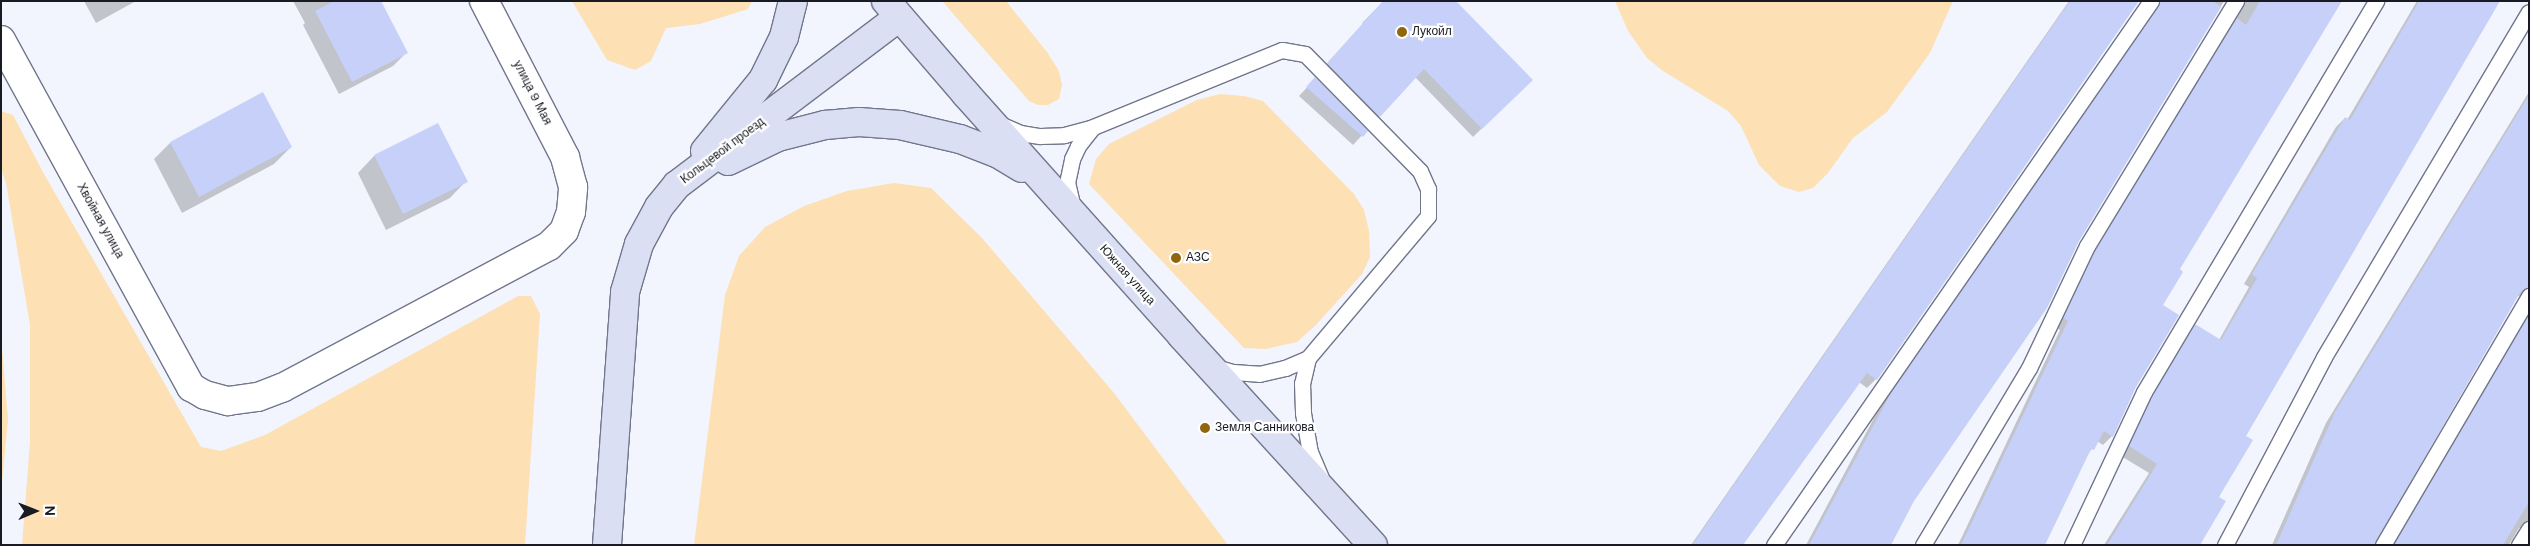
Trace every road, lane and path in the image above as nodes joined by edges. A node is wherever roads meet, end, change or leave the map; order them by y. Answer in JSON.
{"nodes":[{"id":1,"x":484,"y":1,"type":"edge"},
{"id":2,"x":793,"y":1,"type":"edge"},
{"id":3,"x":2151,"y":1,"type":"edge"},
{"id":4,"x":2236,"y":1,"type":"edge"},
{"id":5,"x":2376,"y":1,"type":"edge"},
{"id":6,"x":893,"y":9,"type":"edge"},
{"id":7,"x":2529,"y":12,"type":"edge"},
{"id":8,"x":1,"y":40,"type":"edge"},
{"id":9,"x":981,"y":112,"type":"junction"},
{"id":10,"x":1093,"y":127,"type":"junction"},
{"id":11,"x":1044,"y":180,"type":"junction"},
{"id":12,"x":677,"y":185,"type":"junction"},
{"id":13,"x":1076,"y":217,"type":"junction"},
{"id":14,"x":2529,"y":296,"type":"edge"},
{"id":15,"x":1308,"y":358,"type":"junction"},
{"id":16,"x":1207,"y":364,"type":"junction"},
{"id":17,"x":204,"y":395,"type":"joint"},
{"id":18,"x":1329,"y":498,"type":"junction"},
{"id":19,"x":2529,"y":529,"type":"edge"},
{"id":20,"x":607,"y":545,"type":"edge"},
{"id":21,"x":1373,"y":545,"type":"edge"},
{"id":22,"x":1774,"y":545,"type":"edge"},
{"id":23,"x":1923,"y":545,"type":"edge"},
{"id":24,"x":2072,"y":545,"type":"edge"},
{"id":25,"x":2226,"y":545,"type":"edge"},
{"id":26,"x":2383,"y":545,"type":"edge"},
{"id":27,"x":2520,"y":545,"type":"edge"}],
"edges":[{"from":1,"to":17,"type":"street","name":"улица 9 Мая"},
{"from":2,"to":12,"type":"main road"},
{"from":3,"to":22,"type":"lane"},
{"from":4,"to":23,"type":"lane"},
{"from":5,"to":24,"type":"lane"},
{"from":6,"to":9,"type":"main road","name":"Южная улица"},
{"from":6,"to":12,"type":"main road","name":"Кольцевой проезд"},
{"from":7,"to":25,"type":"lane"},
{"from":8,"to":17,"type":"street","name":"Хвойная улица"},
{"from":9,"to":10,"type":"lane"},
{"from":9,"to":11,"type":"main road","name":"Южная улица"},
{"from":10,"to":13,"type":"lane"},
{"from":10,"to":15,"type":"lane"},
{"from":11,"to":12,"type":"main road"},
{"from":11,"to":13,"type":"main road","name":"Южная улица"},
{"from":12,"to":20,"type":"main road","name":"Кольцевой проезд"},
{"from":13,"to":16,"type":"main road","name":"Южная улица"},
{"from":14,"to":26,"type":"lane"},
{"from":15,"to":16,"type":"lane"},
{"from":15,"to":18,"type":"lane"},
{"from":16,"to":18,"type":"main road","name":"Южная улица"},
{"from":18,"to":21,"type":"main road","name":"Южная улица"},
{"from":19,"to":27,"type":"lane"}]}
